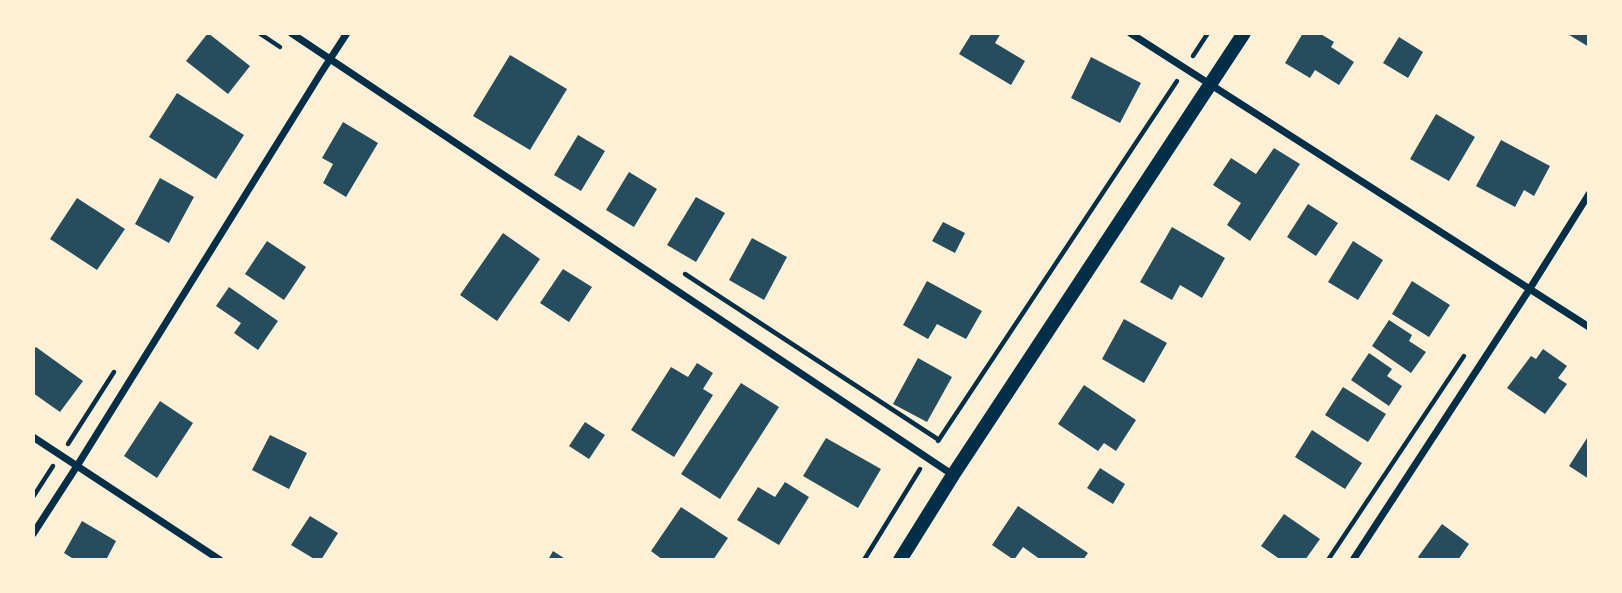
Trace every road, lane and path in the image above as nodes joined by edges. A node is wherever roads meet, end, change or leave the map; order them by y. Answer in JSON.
{"nodes":[{"id":1,"x":291,"y":33,"type":"edge"},
{"id":2,"x":347,"y":33,"type":"edge"},
{"id":3,"x":1130,"y":33,"type":"edge"},
{"id":4,"x":1208,"y":33,"type":"edge"},
{"id":5,"x":1244,"y":33,"type":"edge"},
{"id":6,"x":1200,"y":45,"type":"dead end"},
{"id":7,"x":330,"y":58,"type":"junction"},
{"id":8,"x":1210,"y":86,"type":"junction"},
{"id":9,"x":1169,"y":94,"type":"dead end"},
{"id":10,"x":1589,"y":194,"type":"edge"},
{"id":11,"x":1529,"y":290,"type":"junction"},
{"id":12,"x":1589,"y":327,"type":"edge"},
{"id":13,"x":1468,"y":350,"type":"dead end"},
{"id":14,"x":33,"y":437,"type":"edge"},
{"id":15,"x":927,"y":458,"type":"junction"},
{"id":16,"x":77,"y":466,"type":"junction"},
{"id":17,"x":953,"y":475,"type":"junction"},
{"id":18,"x":33,"y":534,"type":"edge"},
{"id":19,"x":220,"y":560,"type":"edge"},
{"id":20,"x":864,"y":560,"type":"edge"},
{"id":21,"x":900,"y":560,"type":"edge"},
{"id":22,"x":1328,"y":560,"type":"edge"},
{"id":23,"x":1353,"y":560,"type":"edge"}],
"edges":[{"from":1,"to":7,"type":"street"},
{"from":2,"to":7,"type":"street"},
{"from":3,"to":8,"type":"street"},
{"from":4,"to":6,"type":"path"},
{"from":5,"to":8,"type":"main road"},
{"from":7,"to":15,"type":"street"},
{"from":7,"to":16,"type":"street"},
{"from":8,"to":11,"type":"street"},
{"from":8,"to":17,"type":"main road"},
{"from":9,"to":15,"type":"path"},
{"from":10,"to":11,"type":"street"},
{"from":11,"to":12,"type":"street"},
{"from":11,"to":23,"type":"street"},
{"from":13,"to":22,"type":"path"},
{"from":14,"to":16,"type":"street"},
{"from":15,"to":17,"type":"street"},
{"from":15,"to":20,"type":"path"},
{"from":16,"to":18,"type":"street"},
{"from":16,"to":19,"type":"street"},
{"from":17,"to":21,"type":"main road"}]}
